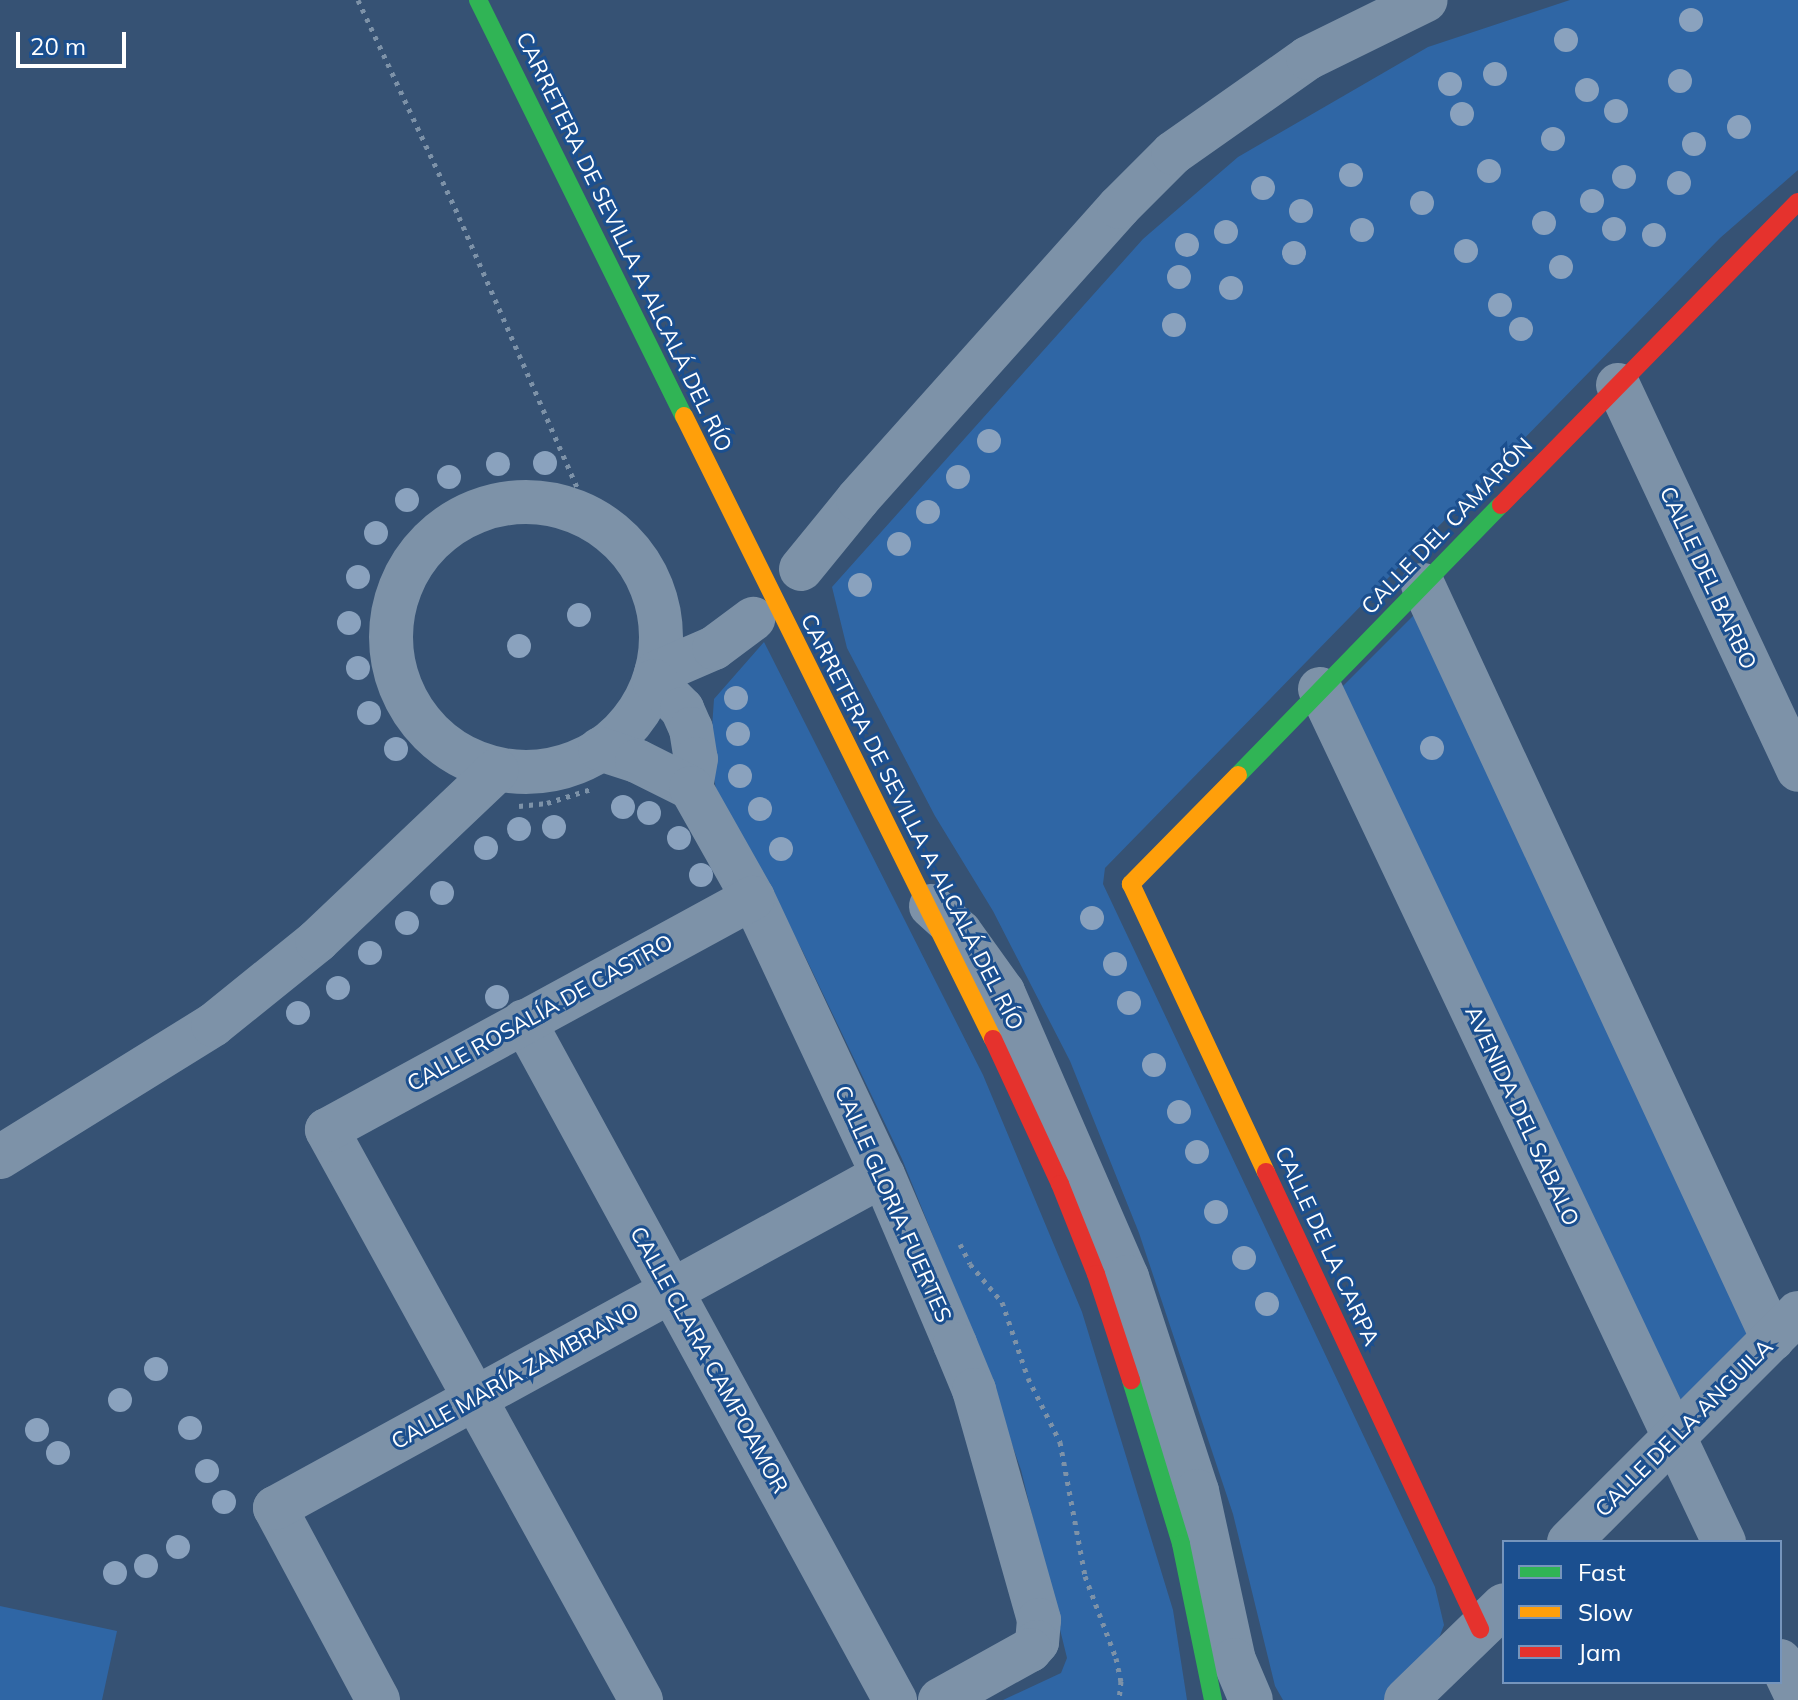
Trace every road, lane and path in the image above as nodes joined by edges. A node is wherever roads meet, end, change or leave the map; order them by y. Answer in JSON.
{"nodes":[{"id":1,"x":358,"y":0,"type":"edge"},
{"id":2,"x":478,"y":0,"type":"edge"},
{"id":3,"x":1426,"y":0,"type":"edge"},
{"id":4,"x":1798,"y":202,"type":"edge"},
{"id":5,"x":1618,"y":385,"type":"junction"},
{"id":6,"x":591,"y":519,"type":"junction"},
{"id":7,"x":801,"y":569,"type":"dead end"},
{"id":8,"x":1423,"y":585,"type":"junction"},
{"id":9,"x":753,"y":619,"type":"dead end"},
{"id":10,"x":655,"y":677,"type":"junction"},
{"id":11,"x":1320,"y":689,"type":"junction"},
{"id":12,"x":600,"y":749,"type":"junction"},
{"id":13,"x":497,"y":770,"type":"junction"},
{"id":14,"x":1798,"y":770,"type":"edge"},
{"id":15,"x":691,"y":788,"type":"junction"},
{"id":16,"x":1131,"y":884,"type":"joint"},
{"id":17,"x":753,"y":898,"type":"junction"},
{"id":18,"x":924,"y":899,"type":"junction"},
{"id":19,"x":524,"y":1021,"type":"junction"},
{"id":20,"x":0,"y":1157,"type":"edge"},
{"id":21,"x":883,"y":1175,"type":"junction"},
{"id":22,"x":671,"y":1291,"type":"junction"},
{"id":23,"x":1782,"y":1342,"type":"edge"},
{"id":24,"x":476,"y":1398,"type":"junction"},
{"id":25,"x":1675,"y":1438,"type":"junction"},
{"id":26,"x":1571,"y":1540,"type":"edge"},
{"id":27,"x":1723,"y":1540,"type":"edge"},
{"id":28,"x":1492,"y":1617,"type":"edge"},
{"id":29,"x":1782,"y":1665,"type":"edge"},
{"id":30,"x":1798,"y":1699,"type":"edge"},
{"id":31,"x":378,"y":1700,"type":"edge"},
{"id":32,"x":641,"y":1700,"type":"edge"},
{"id":33,"x":895,"y":1700,"type":"edge"},
{"id":34,"x":940,"y":1700,"type":"edge"},
{"id":35,"x":1213,"y":1700,"type":"edge"},
{"id":36,"x":1251,"y":1700,"type":"edge"},
{"id":37,"x":1406,"y":1700,"type":"edge"}],
"edges":[{"from":1,"to":6,"type":"path"},
{"from":2,"to":18,"type":"main road","name":"CARRETERA DE SEVILLA A ALCALÁ DEL RÍO"},
{"from":3,"to":7,"type":"street"},
{"from":4,"to":5,"type":"main road","name":"CALLE DEL CAMARÓN"},
{"from":5,"to":8,"type":"main road","name":"CALLE DEL CAMARÓN"},
{"from":5,"to":14,"type":"street","name":"CALLE DEL BARBO"},
{"from":6,"to":10,"type":"street"},
{"from":6,"to":13,"type":"street"},
{"from":8,"to":11,"type":"main road","name":"CALLE DEL CAMARÓN"},
{"from":8,"to":23,"type":"street"},
{"from":9,"to":10,"type":"street"},
{"from":10,"to":12,"type":"street"},
{"from":10,"to":15,"type":"street"},
{"from":11,"to":16,"type":"main road","name":"CALLE DEL CAMARÓN"},
{"from":11,"to":25,"type":"street","name":"AVENIDA DEL SABALO"},
{"from":12,"to":13,"type":"street"},
{"from":12,"to":15,"type":"street"},
{"from":13,"to":20,"type":"street"},
{"from":15,"to":17,"type":"street","name":"CALLE GLORIA FUERTES"},
{"from":16,"to":28,"type":"main road","name":"CALLE DE LA CARPA"},
{"from":17,"to":19,"type":"street","name":"CALLE ROSALÍA DE CASTRO"},
{"from":17,"to":21,"type":"street","name":"CALLE GLORIA FUERTES"},
{"from":18,"to":35,"type":"main road","name":"CARRETERA DE SEVILLA A ALCALÁ DEL RÍO"},
{"from":18,"to":36,"type":"street"},
{"from":19,"to":22,"type":"street","name":"CALLE CLARA CAMPOAMOR"},
{"from":19,"to":24,"type":"street","name":"CALLE ROSALÍA DE CASTRO"},
{"from":21,"to":22,"type":"street","name":"CALLE MARÍA ZAMBRANO"},
{"from":21,"to":34,"type":"street","name":"CALLE GLORIA FUERTES"},
{"from":22,"to":24,"type":"street","name":"CALLE MARÍA ZAMBRANO"},
{"from":22,"to":33,"type":"street","name":"CALLE CLARA CAMPOAMOR"},
{"from":23,"to":25,"type":"street","name":"CALLE DE LA ANGUILA"},
{"from":24,"to":31,"type":"street","name":"CALLE MARÍA ZAMBRANO"},
{"from":24,"to":32,"type":"street"},
{"from":25,"to":26,"type":"street","name":"CALLE DE LA ANGUILA"},
{"from":25,"to":27,"type":"street","name":"AVENIDA DEL SABALO"},
{"from":28,"to":37,"type":"street"},
{"from":29,"to":30,"type":"street"}]}
